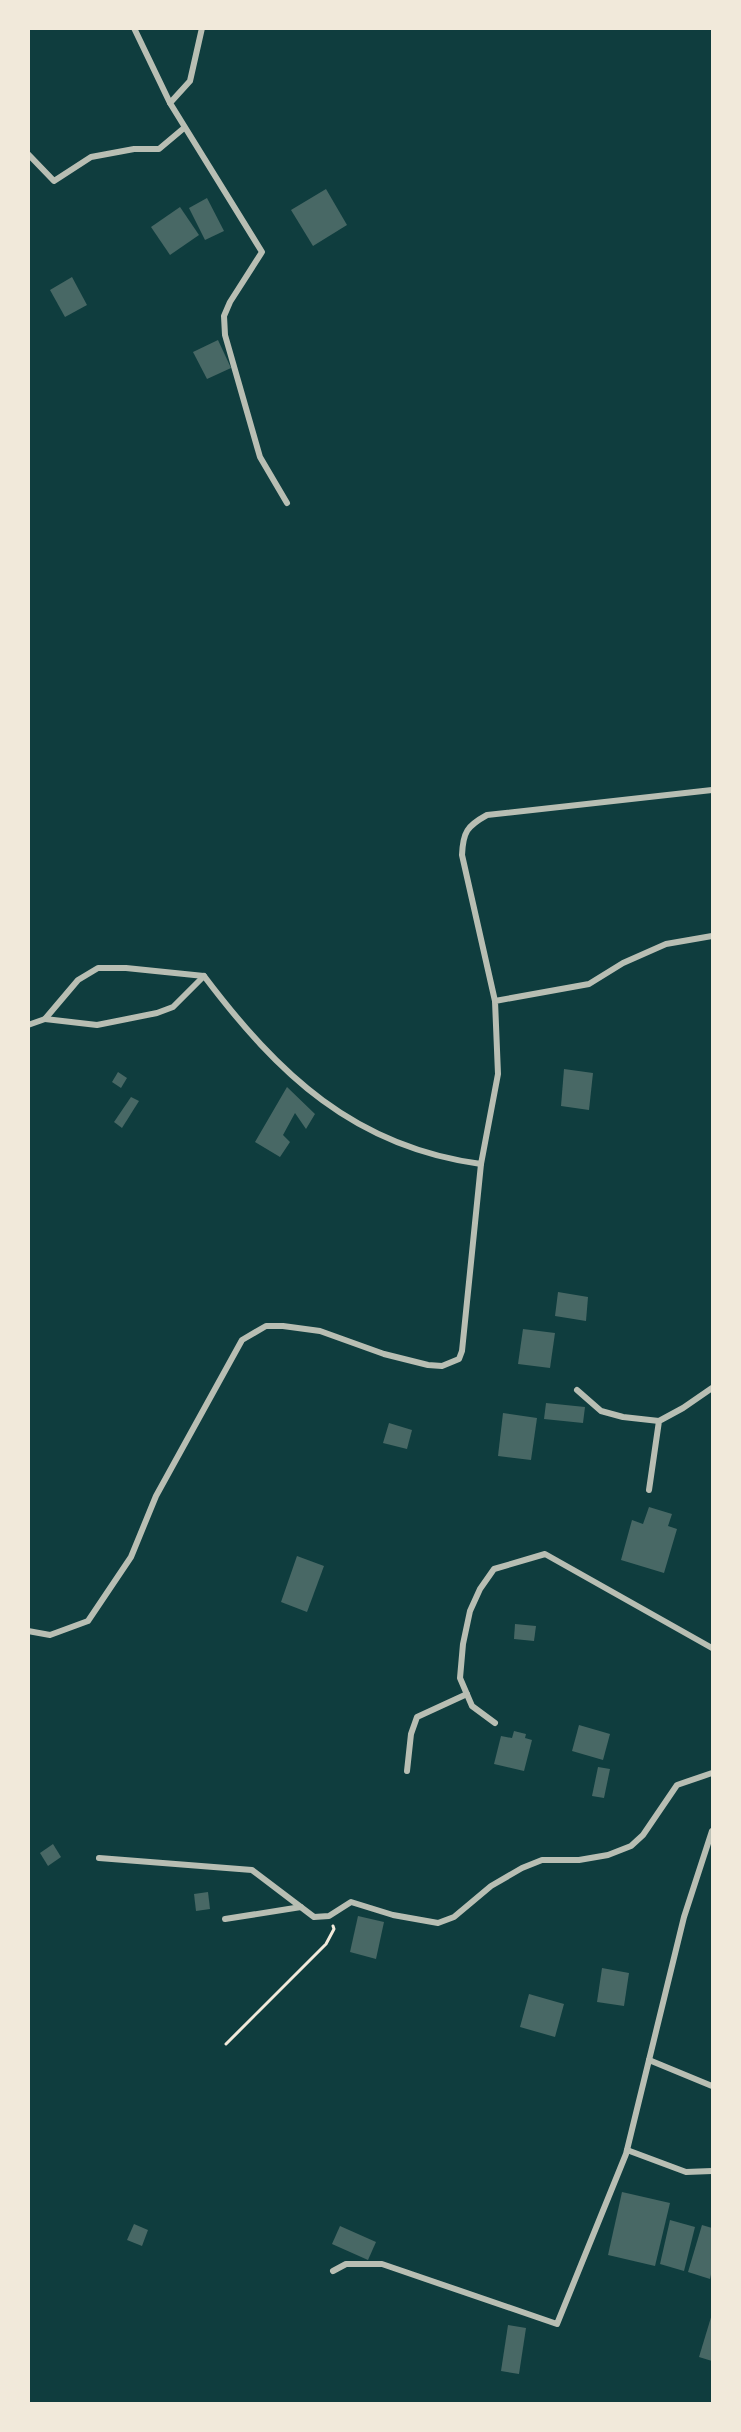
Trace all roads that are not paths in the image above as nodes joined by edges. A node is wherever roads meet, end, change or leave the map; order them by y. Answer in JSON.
{"nodes":[{"id":1,"x":134,"y":28,"type":"edge"},
{"id":2,"x":202,"y":28,"type":"edge"},
{"id":3,"x":170,"y":103,"type":"junction"},
{"id":4,"x":184,"y":128,"type":"junction"},
{"id":5,"x":28,"y":154,"type":"edge"},
{"id":6,"x":287,"y":503,"type":"dead end"},
{"id":7,"x":712,"y":790,"type":"edge"},
{"id":8,"x":712,"y":936,"type":"edge"},
{"id":9,"x":204,"y":976,"type":"junction"},
{"id":10,"x":495,"y":1000,"type":"junction"},
{"id":11,"x":45,"y":1019,"type":"junction"},
{"id":12,"x":28,"y":1024,"type":"edge"},
{"id":13,"x":481,"y":1164,"type":"junction"},
{"id":14,"x":712,"y":1388,"type":"edge"},
{"id":15,"x":577,"y":1390,"type":"dead end"},
{"id":16,"x":659,"y":1421,"type":"junction"},
{"id":17,"x":649,"y":1490,"type":"dead end"},
{"id":18,"x":28,"y":1631,"type":"edge"},
{"id":19,"x":712,"y":1648,"type":"edge"},
{"id":20,"x":467,"y":1694,"type":"junction"},
{"id":21,"x":495,"y":1723,"type":"dead end"},
{"id":22,"x":406,"y":1771,"type":"dead end"},
{"id":23,"x":712,"y":1773,"type":"edge"},
{"id":24,"x":712,"y":1831,"type":"edge"},
{"id":25,"x":99,"y":1857,"type":"dead end"},
{"id":26,"x":301,"y":1907,"type":"junction"},
{"id":27,"x":225,"y":1919,"type":"dead end"},
{"id":28,"x":649,"y":2060,"type":"junction"},
{"id":29,"x":712,"y":2086,"type":"edge"},
{"id":30,"x":627,"y":2150,"type":"junction"},
{"id":31,"x":712,"y":2171,"type":"edge"},
{"id":32,"x":333,"y":2271,"type":"dead end"}],
"edges":[{"from":1,"to":3,"type":"street"},
{"from":2,"to":3,"type":"street"},
{"from":3,"to":4,"type":"street"},
{"from":4,"to":5,"type":"street"},
{"from":4,"to":6,"type":"street"},
{"from":7,"to":10,"type":"street"},
{"from":8,"to":10,"type":"street"},
{"from":9,"to":11,"type":"street"},
{"from":9,"to":11,"type":"street"},
{"from":9,"to":13,"type":"street"},
{"from":10,"to":13,"type":"street"},
{"from":11,"to":12,"type":"street"},
{"from":13,"to":18,"type":"street"},
{"from":14,"to":16,"type":"street"},
{"from":15,"to":16,"type":"street"},
{"from":16,"to":17,"type":"street"},
{"from":19,"to":20,"type":"street"},
{"from":20,"to":21,"type":"street"},
{"from":20,"to":22,"type":"street"},
{"from":23,"to":26,"type":"street"},
{"from":24,"to":28,"type":"street"},
{"from":25,"to":26,"type":"street"},
{"from":26,"to":27,"type":"street"},
{"from":28,"to":29,"type":"street"},
{"from":28,"to":30,"type":"street"},
{"from":30,"to":31,"type":"street"},
{"from":30,"to":32,"type":"street"}]}
